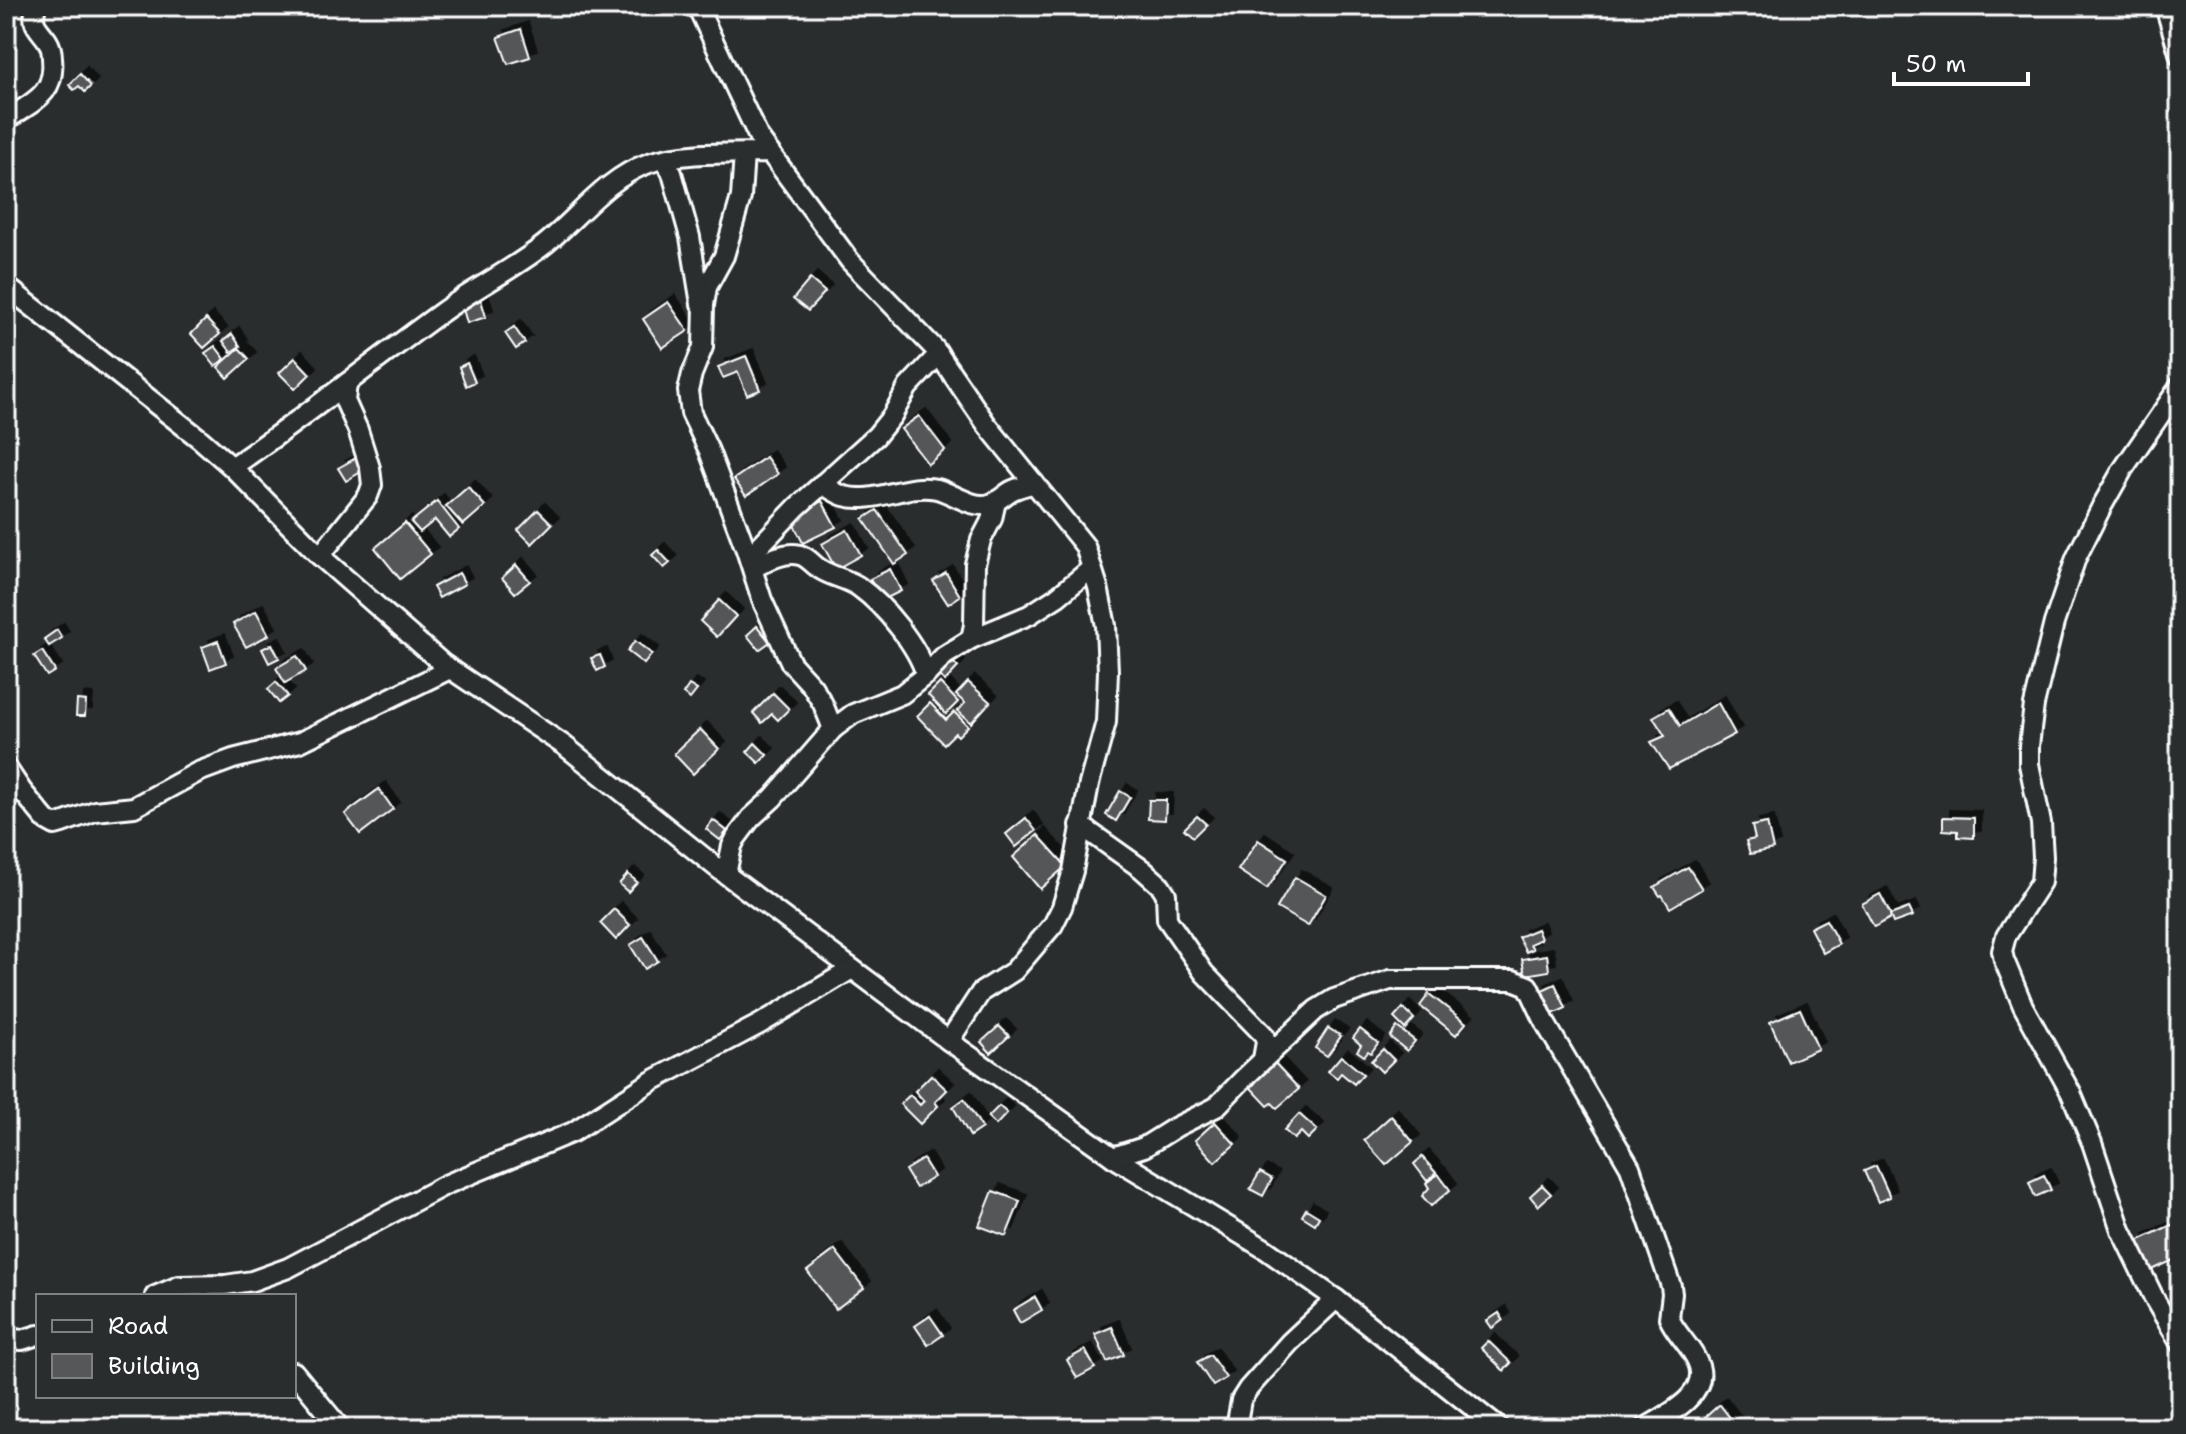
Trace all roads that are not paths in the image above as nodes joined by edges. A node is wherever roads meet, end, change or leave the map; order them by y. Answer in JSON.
{"nodes":[{"id":1,"x":36,"y":6,"type":"edge"},
{"id":2,"x":697,"y":6,"type":"edge"},
{"id":3,"x":2165,"y":6,"type":"edge"},
{"id":4,"x":2180,"y":56,"type":"edge"},
{"id":5,"x":6,"y":120,"type":"edge"},
{"id":6,"x":770,"y":153,"type":"junction"},
{"id":7,"x":744,"y":154,"type":"junction"},
{"id":8,"x":665,"y":160,"type":"junction"},
{"id":9,"x":6,"y":286,"type":"edge"},
{"id":10,"x":704,"y":311,"type":"junction"},
{"id":11,"x":939,"y":354,"type":"junction"},
{"id":12,"x":347,"y":383,"type":"junction"},
{"id":13,"x":2180,"y":386,"type":"edge"},
{"id":14,"x":232,"y":467,"type":"junction"},
{"id":15,"x":1034,"y":483,"type":"junction"},
{"id":16,"x":822,"y":484,"type":"junction"},
{"id":17,"x":996,"y":501,"type":"junction"},
{"id":18,"x":320,"y":556,"type":"junction"},
{"id":19,"x":751,"y":562,"type":"junction"},
{"id":20,"x":1092,"y":568,"type":"junction"},
{"id":21,"x":971,"y":639,"type":"junction"},
{"id":22,"x":450,"y":669,"type":"junction"},
{"id":23,"x":926,"y":675,"type":"junction"},
{"id":24,"x":833,"y":729,"type":"junction"},
{"id":25,"x":6,"y":767,"type":"edge"},
{"id":26,"x":1080,"y":825,"type":"junction"},
{"id":27,"x":726,"y":874,"type":"junction"},
{"id":28,"x":852,"y":969,"type":"junction"},
{"id":29,"x":949,"y":1041,"type":"junction"},
{"id":30,"x":1263,"y":1059,"type":"junction"},
{"id":31,"x":1113,"y":1157,"type":"junction"},
{"id":32,"x":229,"y":1290,"type":"edge"},
{"id":33,"x":160,"y":1294,"type":"edge"},
{"id":34,"x":1336,"y":1299,"type":"junction"},
{"id":35,"x":36,"y":1336,"type":"edge"},
{"id":36,"x":6,"y":1338,"type":"edge"},
{"id":37,"x":2180,"y":1343,"type":"edge"},
{"id":38,"x":296,"y":1374,"type":"edge"},
{"id":39,"x":340,"y":1428,"type":"edge"},
{"id":40,"x":1236,"y":1428,"type":"edge"},
{"id":41,"x":1499,"y":1428,"type":"edge"},
{"id":42,"x":1645,"y":1428,"type":"edge"}],
"edges":[{"from":1,"to":5,"type":"street"},
{"from":2,"to":6,"type":"street"},
{"from":3,"to":4,"type":"street"},
{"from":6,"to":7,"type":"street"},
{"from":6,"to":11,"type":"street"},
{"from":7,"to":8,"type":"street"},
{"from":7,"to":10,"type":"street"},
{"from":8,"to":10,"type":"street"},
{"from":8,"to":12,"type":"street"},
{"from":9,"to":14,"type":"street"},
{"from":10,"to":19,"type":"street"},
{"from":11,"to":15,"type":"street"},
{"from":11,"to":16,"type":"street"},
{"from":12,"to":14,"type":"street"},
{"from":12,"to":18,"type":"street"},
{"from":13,"to":37,"type":"street"},
{"from":14,"to":18,"type":"street"},
{"from":15,"to":17,"type":"street"},
{"from":15,"to":20,"type":"street"},
{"from":16,"to":17,"type":"street"},
{"from":16,"to":19,"type":"street"},
{"from":17,"to":21,"type":"street"},
{"from":18,"to":22,"type":"street"},
{"from":19,"to":23,"type":"street"},
{"from":19,"to":24,"type":"street"},
{"from":20,"to":21,"type":"street"},
{"from":20,"to":26,"type":"street"},
{"from":21,"to":23,"type":"street"},
{"from":22,"to":25,"type":"street"},
{"from":22,"to":27,"type":"street"},
{"from":23,"to":24,"type":"street"},
{"from":24,"to":27,"type":"street"},
{"from":26,"to":29,"type":"street"},
{"from":26,"to":30,"type":"street"},
{"from":27,"to":28,"type":"street"},
{"from":28,"to":29,"type":"street"},
{"from":28,"to":32,"type":"street"},
{"from":29,"to":31,"type":"street"},
{"from":30,"to":31,"type":"street"},
{"from":30,"to":42,"type":"street"},
{"from":31,"to":34,"type":"street"},
{"from":32,"to":33,"type":"street"},
{"from":34,"to":40,"type":"street"},
{"from":34,"to":41,"type":"street"},
{"from":35,"to":36,"type":"street"},
{"from":38,"to":39,"type":"street"}]}
